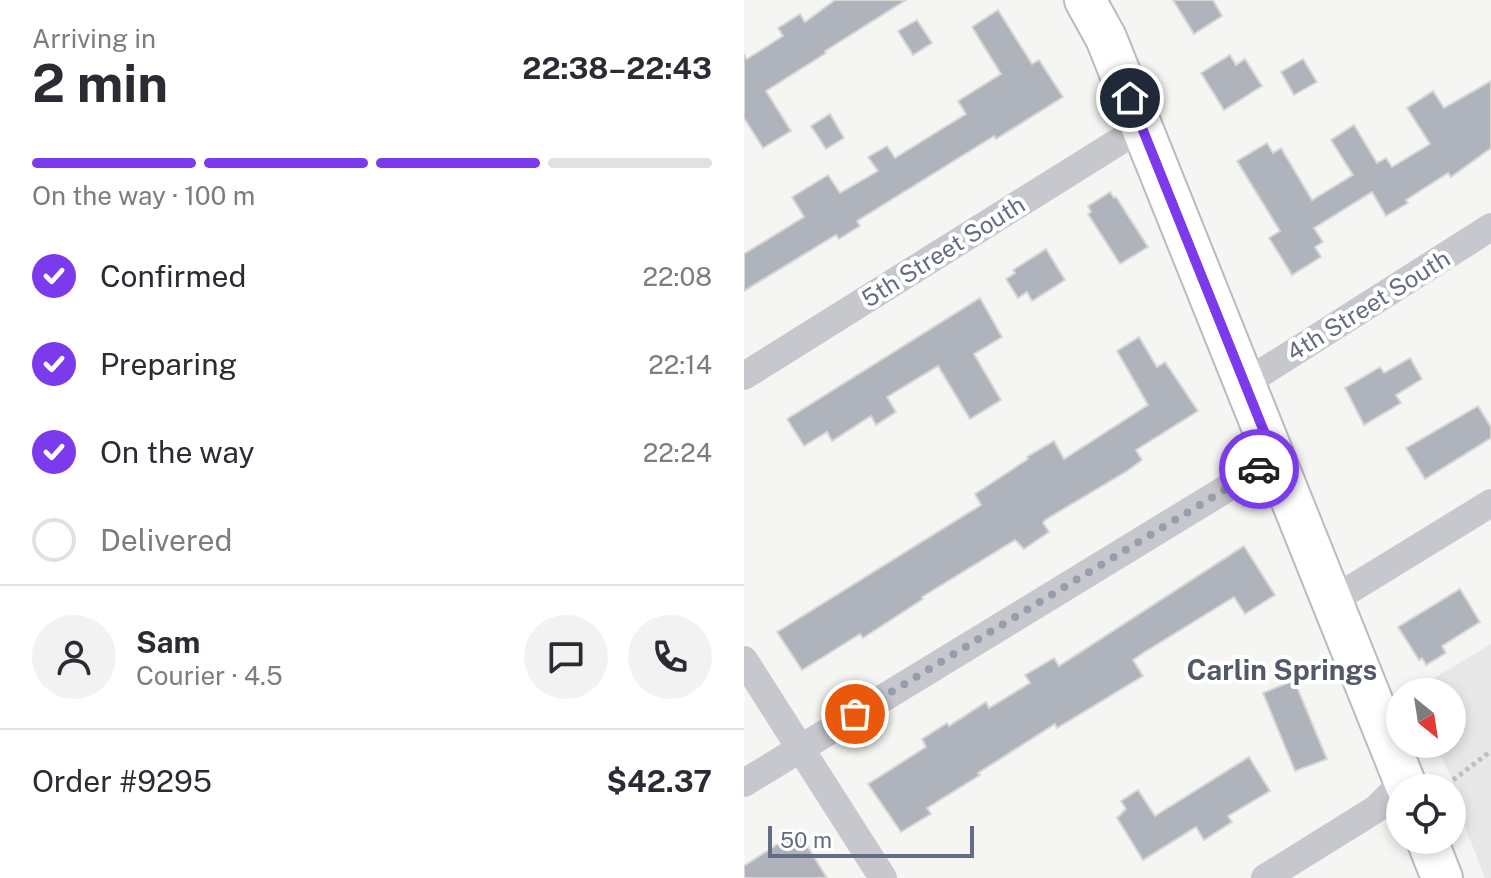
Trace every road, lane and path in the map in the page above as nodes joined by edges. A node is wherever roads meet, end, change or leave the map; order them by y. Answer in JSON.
{"nodes":[{"id":1,"x":1085,"y":0,"type":"edge"},
{"id":2,"x":1142,"y":127,"type":"junction"},
{"id":3,"x":1491,"y":227,"type":"edge"},
{"id":4,"x":744,"y":376,"type":"edge"},
{"id":5,"x":1244,"y":384,"type":"junction"},
{"id":6,"x":1275,"y":459,"type":"junction"},
{"id":7,"x":1491,"y":503,"type":"edge"},
{"id":8,"x":1333,"y":600,"type":"junction"},
{"id":9,"x":744,"y":660,"type":"edge"},
{"id":10,"x":801,"y":747,"type":"junction"},
{"id":11,"x":1491,"y":751,"type":"edge"},
{"id":12,"x":1401,"y":774,"type":"edge"},
{"id":13,"x":1461,"y":774,"type":"edge"},
{"id":14,"x":744,"y":783,"type":"edge"},
{"id":15,"x":1386,"y":801,"type":"edge"},
{"id":16,"x":1433,"y":854,"type":"edge"},
{"id":17,"x":883,"y":878,"type":"edge"},
{"id":18,"x":1265,"y":878,"type":"edge"},
{"id":19,"x":1442,"y":878,"type":"edge"}],
"edges":[{"from":1,"to":2,"type":"main road"},
{"from":2,"to":4,"type":"street","name":"5th Street South"},
{"from":2,"to":5,"type":"main road"},
{"from":3,"to":5,"type":"street","name":"4th Street South"},
{"from":5,"to":6,"type":"main road"},
{"from":6,"to":8,"type":"main road"},
{"from":6,"to":10,"type":"street"},
{"from":7,"to":8,"type":"street"},
{"from":8,"to":12,"type":"main road"},
{"from":9,"to":10,"type":"street"},
{"from":10,"to":14,"type":"street"},
{"from":10,"to":17,"type":"street"},
{"from":11,"to":13,"type":"path"},
{"from":15,"to":18,"type":"street"},
{"from":16,"to":19,"type":"main road"}]}
